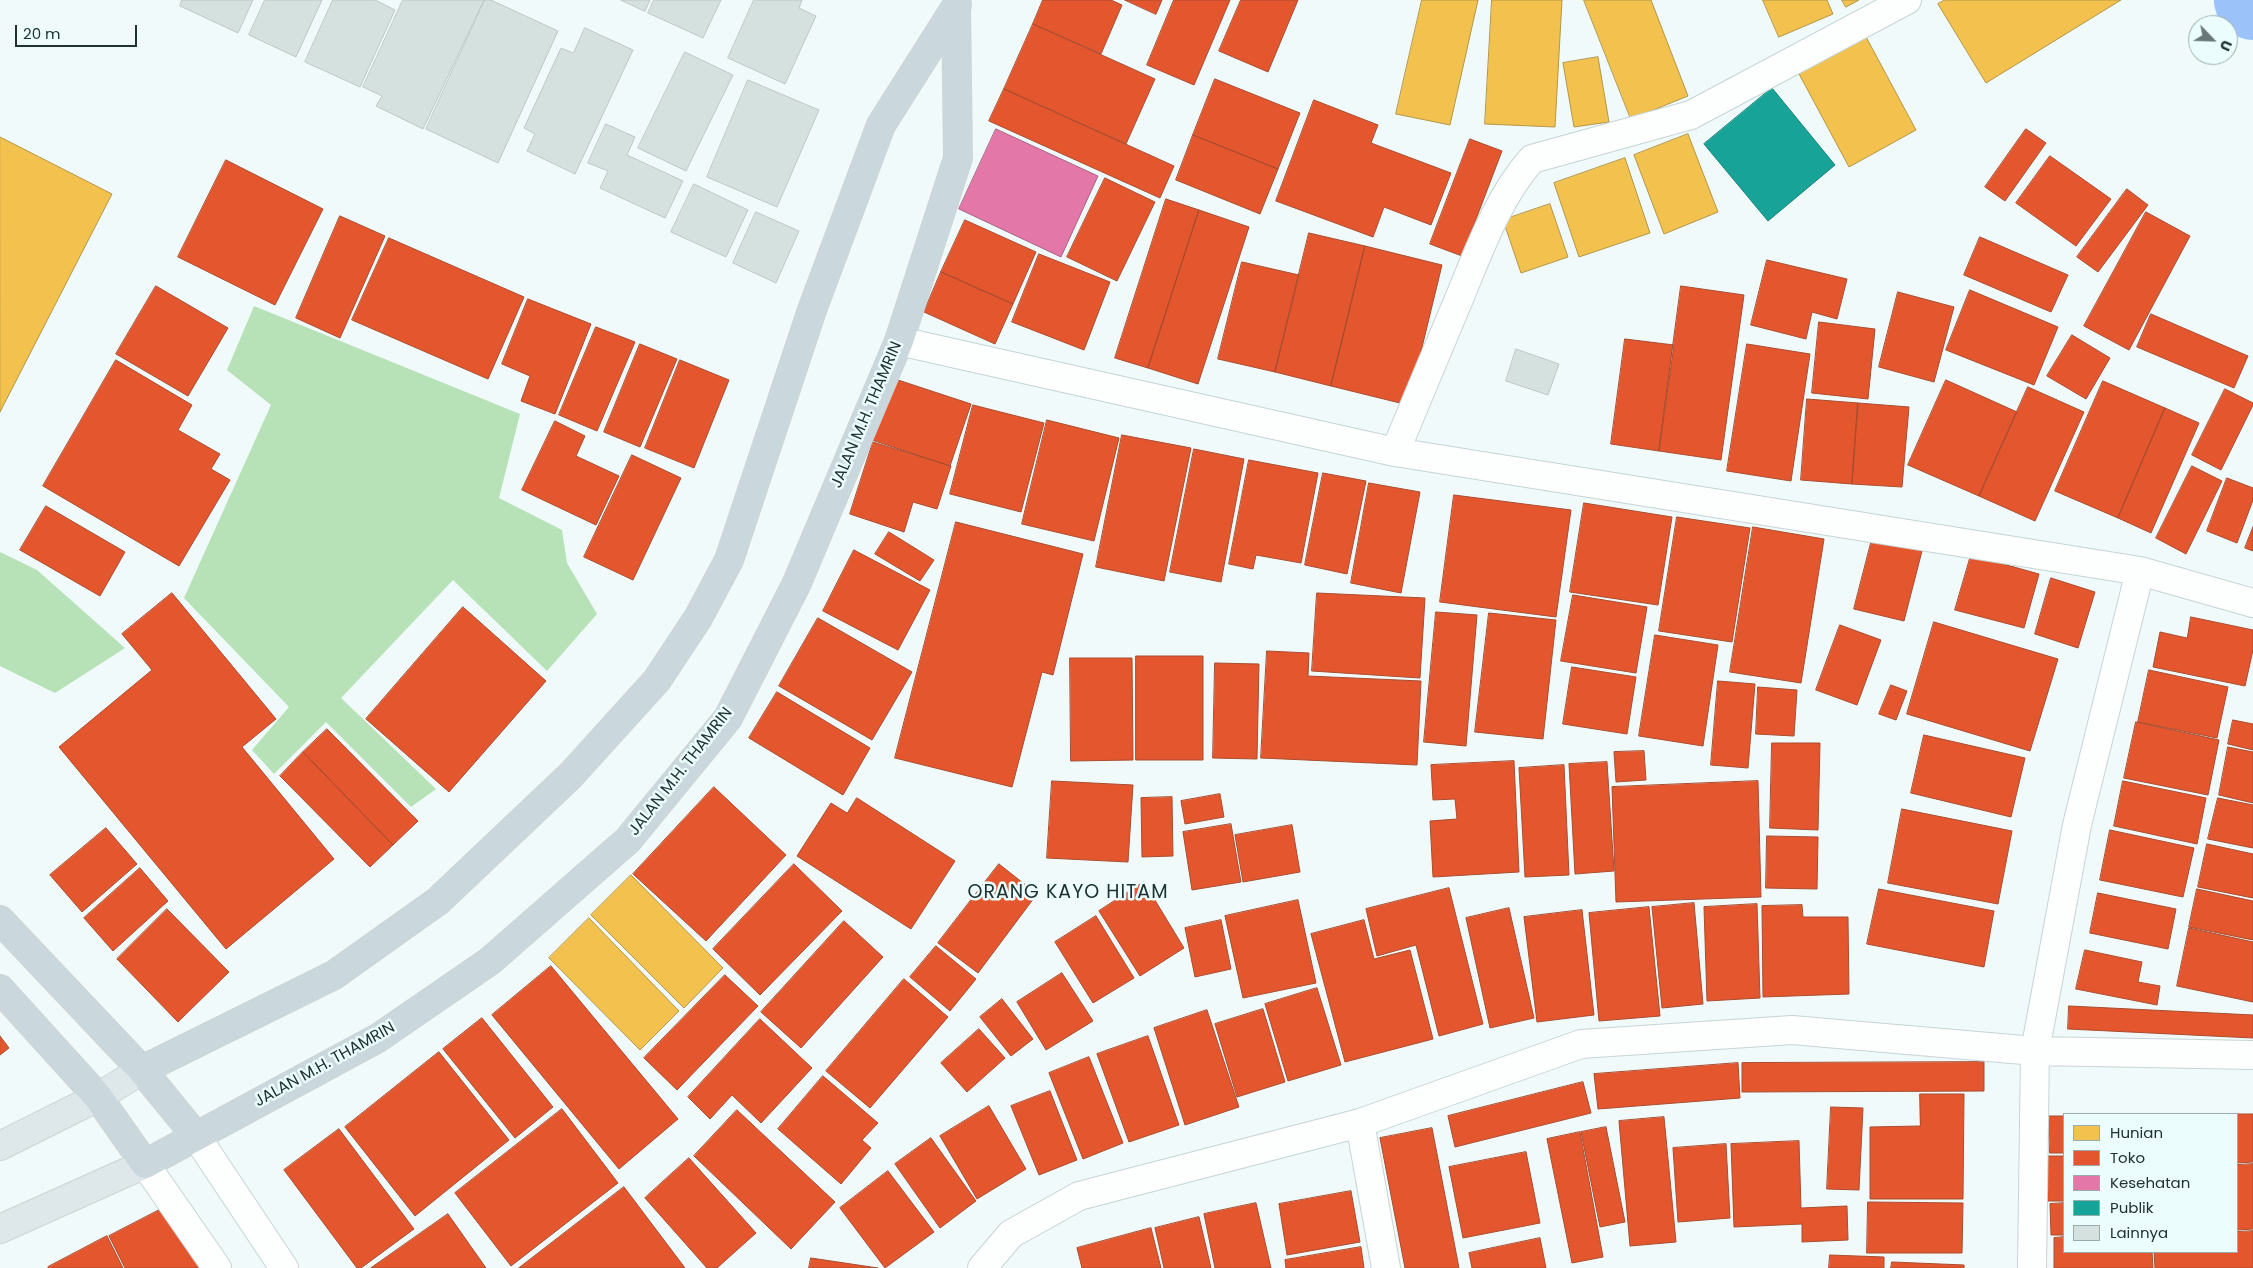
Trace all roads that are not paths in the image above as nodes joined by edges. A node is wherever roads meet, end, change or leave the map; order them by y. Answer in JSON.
{"nodes":[{"id":1,"x":1907,"y":0,"type":"edge"},
{"id":2,"x":957,"y":3,"type":"edge"},
{"id":3,"x":899,"y":341,"type":"junction"},
{"id":4,"x":1395,"y":452,"type":"junction"},
{"id":5,"x":2140,"y":571,"type":"junction"},
{"id":6,"x":2253,"y":603,"type":"edge"},
{"id":7,"x":0,"y":920,"type":"edge"},
{"id":8,"x":0,"y":989,"type":"edge"},
{"id":9,"x":2035,"y":1051,"type":"junction"},
{"id":10,"x":2253,"y":1055,"type":"edge"},
{"id":11,"x":142,"y":1070,"type":"junction"},
{"id":12,"x":98,"y":1096,"type":"junction"},
{"id":13,"x":1360,"y":1123,"type":"junction"},
{"id":14,"x":196,"y":1136,"type":"junction"},
{"id":15,"x":0,"y":1146,"type":"edge"},
{"id":16,"x":145,"y":1164,"type":"junction"},
{"id":17,"x":0,"y":1229,"type":"edge"},
{"id":18,"x":217,"y":1268,"type":"edge"},
{"id":19,"x":284,"y":1268,"type":"edge"},
{"id":20,"x":982,"y":1268,"type":"edge"},
{"id":21,"x":1386,"y":1268,"type":"edge"},
{"id":22,"x":2032,"y":1268,"type":"edge"}],
"edges":[{"from":1,"to":4,"type":"street"},
{"from":2,"to":3,"type":"highway","name":"JALAN M.H. THAMRIN"},
{"from":2,"to":11,"type":"highway","name":"JALAN M.H. THAMRIN"},
{"from":3,"to":4,"type":"street"},
{"from":3,"to":14,"type":"highway","name":"JALAN M.H. THAMRIN"},
{"from":4,"to":5,"type":"street"},
{"from":5,"to":6,"type":"street"},
{"from":5,"to":9,"type":"street"},
{"from":7,"to":11,"type":"highway"},
{"from":8,"to":12,"type":"highway"},
{"from":9,"to":10,"type":"street"},
{"from":9,"to":13,"type":"street"},
{"from":9,"to":22,"type":"street"},
{"from":11,"to":12,"type":"main road"},
{"from":11,"to":14,"type":"highway"},
{"from":12,"to":15,"type":"main road"},
{"from":12,"to":16,"type":"highway"},
{"from":13,"to":20,"type":"street"},
{"from":13,"to":21,"type":"street"},
{"from":14,"to":16,"type":"highway","name":"JALAN M.H. THAMRIN"},
{"from":14,"to":19,"type":"street"},
{"from":16,"to":17,"type":"main road","name":"JALAN M.H. THAMRIN"},
{"from":16,"to":18,"type":"street"}]}
